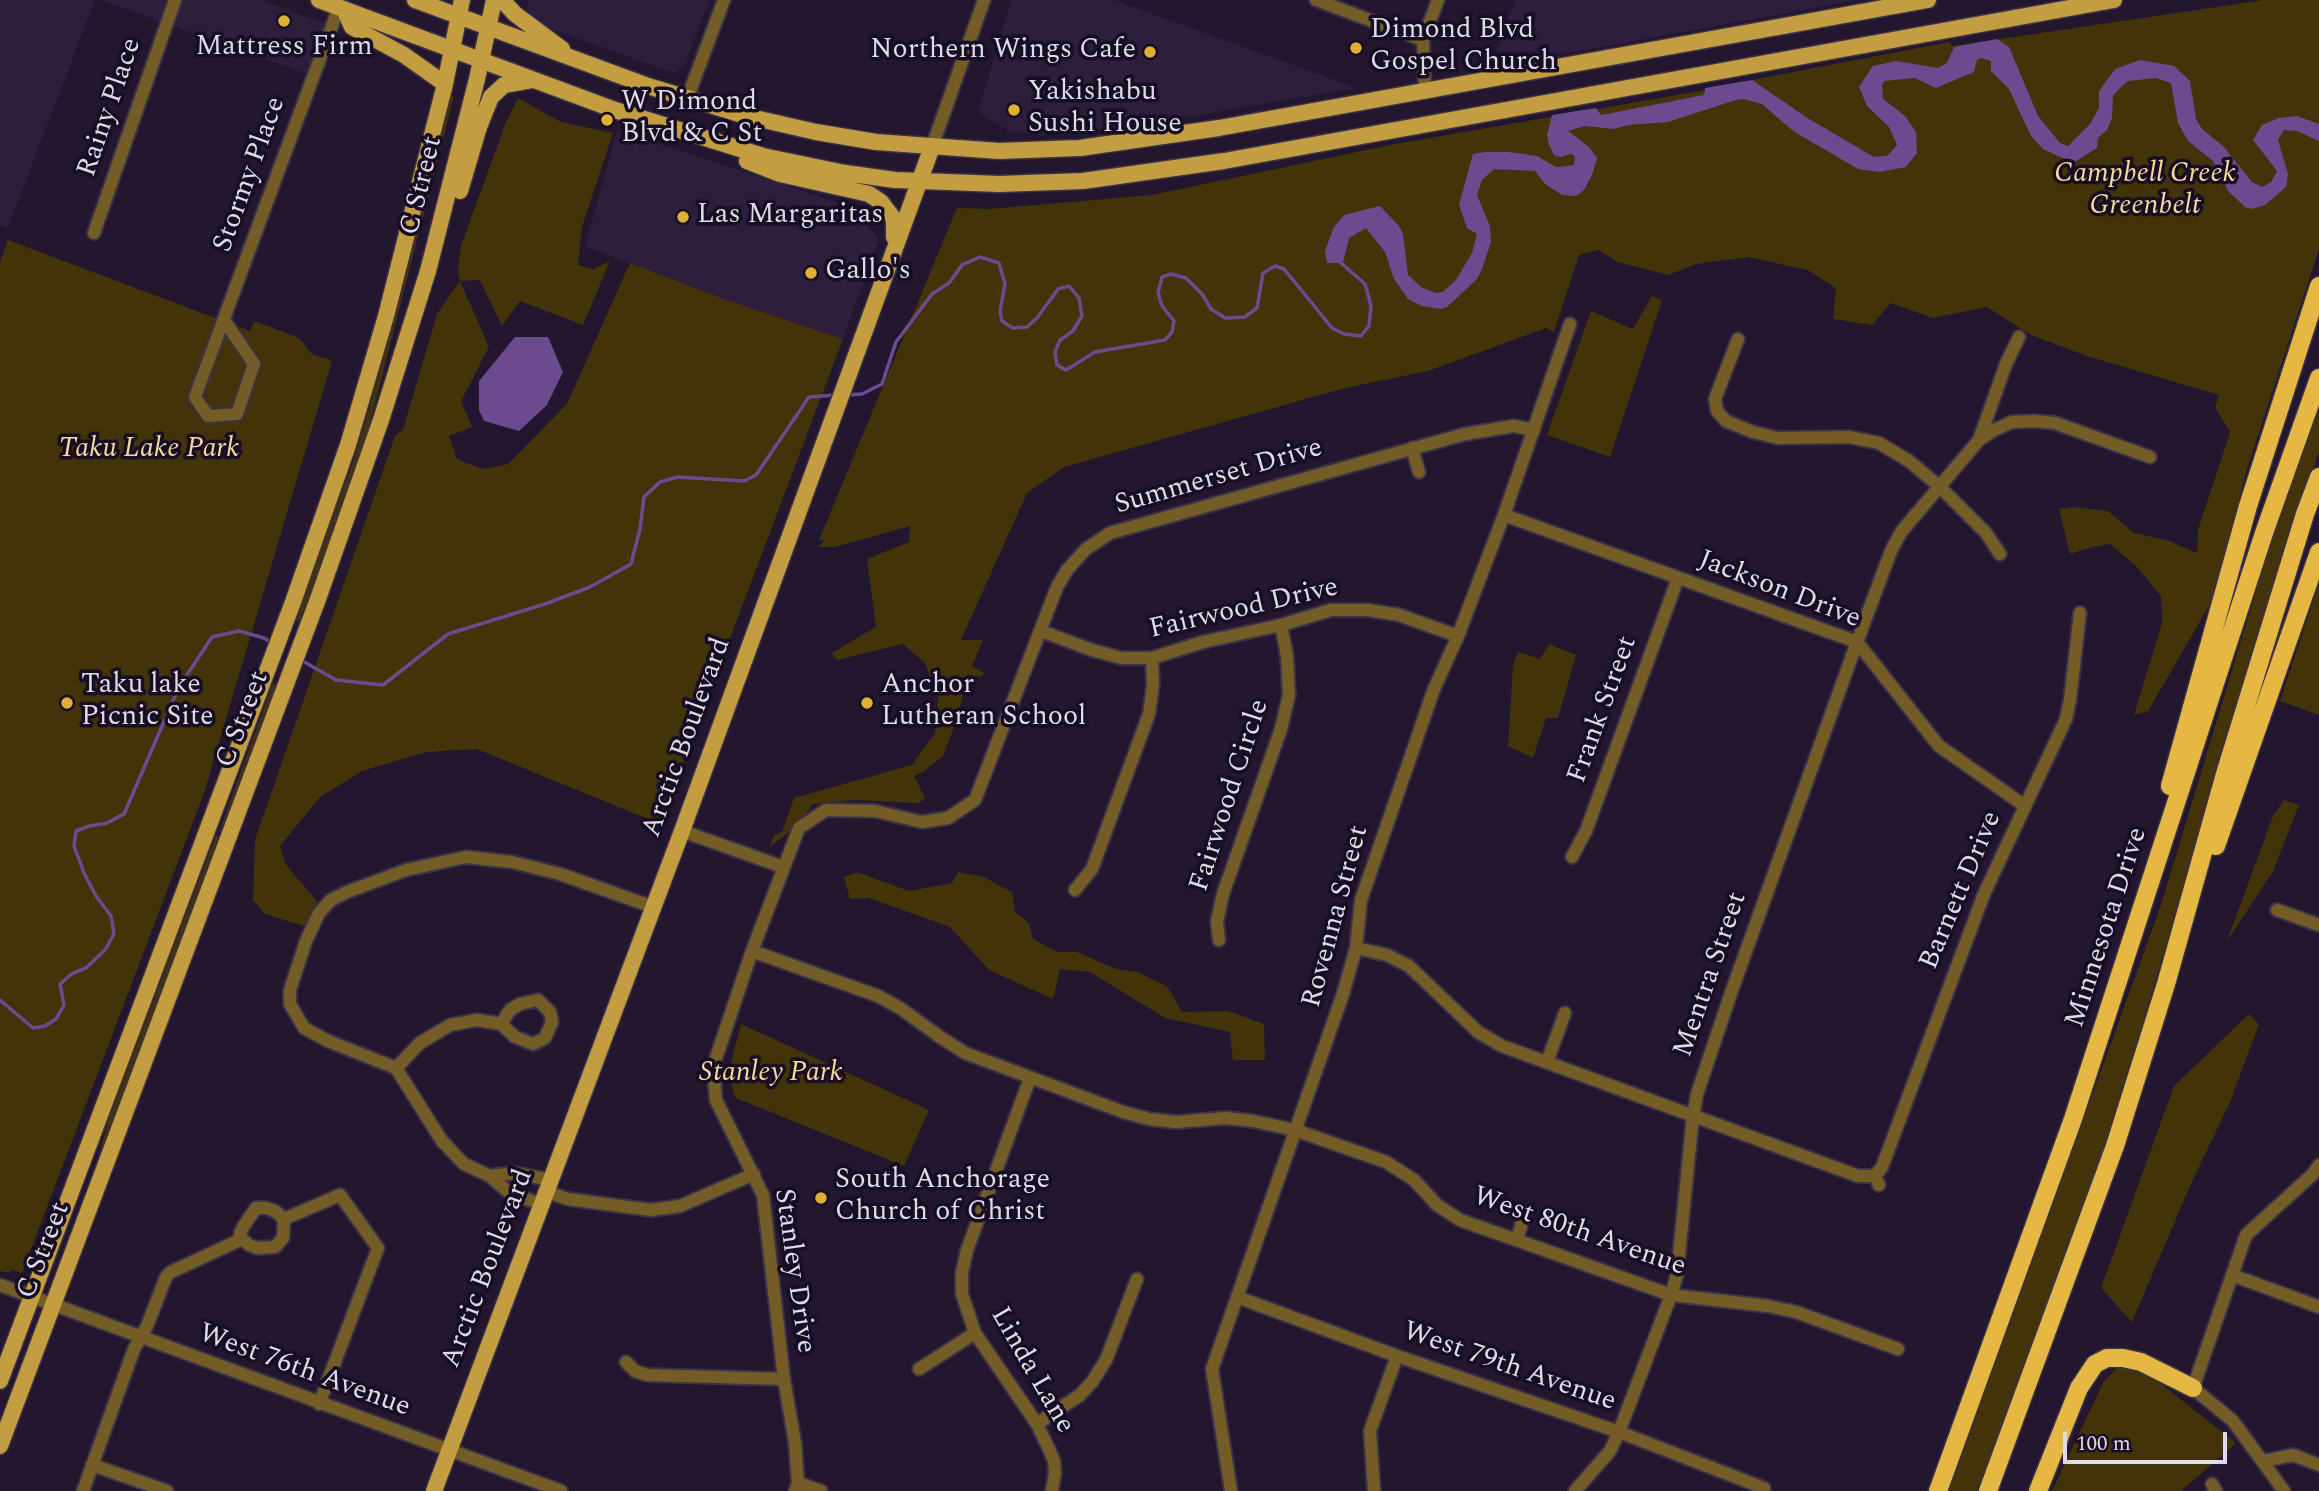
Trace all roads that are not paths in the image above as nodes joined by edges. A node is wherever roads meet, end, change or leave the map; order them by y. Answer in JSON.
{"nodes":[{"id":1,"x":175,"y":0,"type":"edge"},
{"id":2,"x":319,"y":0,"type":"edge"},
{"id":3,"x":463,"y":0,"type":"edge"},
{"id":4,"x":494,"y":0,"type":"edge"},
{"id":5,"x":502,"y":0,"type":"edge"},
{"id":6,"x":724,"y":0,"type":"edge"},
{"id":7,"x":984,"y":0,"type":"edge"},
{"id":8,"x":1316,"y":0,"type":"edge"},
{"id":9,"x":1438,"y":0,"type":"edge"},
{"id":10,"x":1928,"y":0,"type":"edge"},
{"id":11,"x":2052,"y":0,"type":"edge"},
{"id":12,"x":2114,"y":0,"type":"edge"},
{"id":13,"x":421,"y":1,"type":"edge"},
{"id":14,"x":342,"y":8,"type":"junction"},
{"id":15,"x":2032,"y":15,"type":"junction"},
{"id":16,"x":460,"y":17,"type":"junction"},
{"id":17,"x":488,"y":27,"type":"junction"},
{"id":18,"x":1423,"y":40,"type":"junction"},
{"id":19,"x":452,"y":49,"type":"junction"},
{"id":20,"x":571,"y":58,"type":"junction"},
{"id":21,"x":481,"y":60,"type":"junction"},
{"id":22,"x":534,"y":79,"type":"junction"},
{"id":23,"x":445,"y":84,"type":"junction"},
{"id":24,"x":1425,"y":92,"type":"junction"},
{"id":25,"x":687,"y":99,"type":"junction"},
{"id":26,"x":694,"y":136,"type":"junction"},
{"id":27,"x":932,"y":147,"type":"junction"},
{"id":28,"x":919,"y":181,"type":"junction"},
{"id":29,"x":94,"y":233,"type":"dead end"},
{"id":30,"x":894,"y":250,"type":"junction"},
{"id":31,"x":2319,"y":286,"type":"edge"},
{"id":32,"x":415,"y":314,"type":"junction"},
{"id":33,"x":223,"y":320,"type":"junction"},
{"id":34,"x":1570,"y":324,"type":"dead end"},
{"id":35,"x":2019,"y":338,"type":"dead end"},
{"id":36,"x":1738,"y":339,"type":"dead end"},
{"id":37,"x":2319,"y":378,"type":"edge"},
{"id":38,"x":1535,"y":430,"type":"junction"},
{"id":39,"x":1979,"y":440,"type":"junction"},
{"id":40,"x":1412,"y":448,"type":"junction"},
{"id":41,"x":2150,"y":457,"type":"dead end"},
{"id":42,"x":1419,"y":472,"type":"dead end"},
{"id":43,"x":2319,"y":477,"type":"edge"},
{"id":44,"x":1939,"y":486,"type":"junction"},
{"id":45,"x":1504,"y":515,"type":"junction"},
{"id":46,"x":2319,"y":552,"type":"edge"},
{"id":47,"x":2000,"y":554,"type":"dead end"},
{"id":48,"x":1678,"y":578,"type":"junction"},
{"id":49,"x":2080,"y":613,"type":"dead end"},
{"id":50,"x":1281,"y":625,"type":"junction"},
{"id":51,"x":1041,"y":631,"type":"junction"},
{"id":52,"x":1458,"y":636,"type":"junction"},
{"id":53,"x":1857,"y":642,"type":"junction"},
{"id":54,"x":1152,"y":658,"type":"junction"},
{"id":55,"x":2025,"y":806,"type":"junction"},
{"id":56,"x":682,"y":831,"type":"junction"},
{"id":57,"x":1572,"y":857,"type":"dead end"},
{"id":58,"x":783,"y":867,"type":"junction"},
{"id":59,"x":1075,"y":890,"type":"dead end"},
{"id":60,"x":653,"y":907,"type":"junction"},
{"id":61,"x":2277,"y":910,"type":"dead end"},
{"id":62,"x":2319,"y":925,"type":"edge"},
{"id":63,"x":1219,"y":940,"type":"dead end"},
{"id":64,"x":1356,"y":948,"type":"junction"},
{"id":65,"x":752,"y":951,"type":"junction"},
{"id":66,"x":2166,"y":984,"type":"junction"},
{"id":67,"x":2115,"y":992,"type":"junction"},
{"id":68,"x":1565,"y":1013,"type":"dead end"},
{"id":69,"x":501,"y":1024,"type":"dead end"},
{"id":70,"x":1546,"y":1062,"type":"junction"},
{"id":71,"x":396,"y":1068,"type":"junction"},
{"id":72,"x":1030,"y":1078,"type":"junction"},
{"id":73,"x":1693,"y":1116,"type":"junction"},
{"id":74,"x":1295,"y":1130,"type":"junction"},
{"id":75,"x":2319,"y":1165,"type":"edge"},
{"id":76,"x":754,"y":1174,"type":"junction"},
{"id":77,"x":490,"y":1176,"type":"junction"},
{"id":78,"x":546,"y":1192,"type":"junction"},
{"id":79,"x":1525,"y":1212,"type":"dead end"},
{"id":80,"x":284,"y":1219,"type":"junction"},
{"id":81,"x":242,"y":1239,"type":"junction"},
{"id":82,"x":1517,"y":1240,"type":"junction"},
{"id":83,"x":2232,"y":1275,"type":"junction"},
{"id":84,"x":1137,"y":1279,"type":"dead end"},
{"id":85,"x":0,"y":1285,"type":"edge"},
{"id":86,"x":1671,"y":1295,"type":"junction"},
{"id":87,"x":1237,"y":1297,"type":"junction"},
{"id":88,"x":31,"y":1298,"type":"junction"},
{"id":89,"x":52,"y":1306,"type":"junction"},
{"id":90,"x":2319,"y":1307,"type":"edge"},
{"id":91,"x":975,"y":1334,"type":"junction"},
{"id":92,"x":139,"y":1337,"type":"junction"},
{"id":93,"x":1898,"y":1349,"type":"dead end"},
{"id":94,"x":1397,"y":1356,"type":"junction"},
{"id":95,"x":626,"y":1362,"type":"dead end"},
{"id":96,"x":919,"y":1369,"type":"dead end"},
{"id":97,"x":784,"y":1380,"type":"junction"},
{"id":98,"x":0,"y":1381,"type":"edge"},
{"id":99,"x":2193,"y":1388,"type":"junction"},
{"id":100,"x":319,"y":1404,"type":"junction"},
{"id":101,"x":1037,"y":1424,"type":"junction"},
{"id":102,"x":1619,"y":1432,"type":"junction"},
{"id":103,"x":0,"y":1446,"type":"edge"},
{"id":104,"x":448,"y":1451,"type":"junction"},
{"id":105,"x":2264,"y":1461,"type":"junction"},
{"id":106,"x":92,"y":1465,"type":"junction"},
{"id":107,"x":2319,"y":1465,"type":"edge"},
{"id":108,"x":797,"y":1487,"type":"edge"},
{"id":109,"x":1764,"y":1488,"type":"dead end"},
{"id":110,"x":83,"y":1491,"type":"edge"},
{"id":111,"x":167,"y":1491,"type":"edge"},
{"id":112,"x":434,"y":1491,"type":"edge"},
{"id":113,"x":561,"y":1491,"type":"edge"},
{"id":114,"x":821,"y":1491,"type":"edge"},
{"id":115,"x":1052,"y":1491,"type":"edge"},
{"id":116,"x":1231,"y":1491,"type":"edge"},
{"id":117,"x":1374,"y":1491,"type":"edge"},
{"id":118,"x":1575,"y":1491,"type":"edge"},
{"id":119,"x":1938,"y":1491,"type":"edge"},
{"id":120,"x":1989,"y":1491,"type":"edge"},
{"id":121,"x":2038,"y":1491,"type":"edge"},
{"id":122,"x":2284,"y":1491,"type":"edge"}],
"edges":[{"from":1,"to":29,"type":"street","name":"Rainy Place"},
{"from":2,"to":14,"type":"main road"},
{"from":3,"to":16,"type":"main road","name":"C Street"},
{"from":4,"to":17,"type":"main road","name":"C Street"},
{"from":5,"to":20,"type":"main road"},
{"from":6,"to":25,"type":"street"},
{"from":7,"to":27,"type":"street","name":"Arctic Boulevard"},
{"from":8,"to":18,"type":"street"},
{"from":9,"to":18,"type":"street"},
{"from":10,"to":24,"type":"main road"},
{"from":11,"to":15,"type":"main road"},
{"from":12,"to":15,"type":"main road"},
{"from":13,"to":16,"type":"main road"},
{"from":14,"to":19,"type":"main road"},
{"from":14,"to":23,"type":"main road"},
{"from":14,"to":33,"type":"street","name":"Stormy Place"},
{"from":15,"to":28,"type":"main road"},
{"from":16,"to":17,"type":"main road"},
{"from":16,"to":19,"type":"main road","name":"C Street"},
{"from":17,"to":20,"type":"main road"},
{"from":17,"to":21,"type":"main road","name":"C Street"},
{"from":18,"to":24,"type":"street"},
{"from":19,"to":21,"type":"main road"},
{"from":19,"to":23,"type":"main road","name":"C Street"},
{"from":20,"to":25,"type":"main road"},
{"from":21,"to":22,"type":"main road"},
{"from":21,"to":32,"type":"main road","name":"C Street"},
{"from":22,"to":26,"type":"main road"},
{"from":22,"to":32,"type":"main road"},
{"from":23,"to":88,"type":"main road","name":"C Street"},
{"from":24,"to":27,"type":"main road"},
{"from":25,"to":27,"type":"main road"},
{"from":26,"to":28,"type":"main road"},
{"from":26,"to":30,"type":"main road"},
{"from":27,"to":28,"type":"main road","name":"Arctic Boulevard"},
{"from":28,"to":30,"type":"main road","name":"Arctic Boulevard"},
{"from":30,"to":56,"type":"main road","name":"Arctic Boulevard"},
{"from":31,"to":67,"type":"highway"},
{"from":32,"to":89,"type":"main road","name":"C Street"},
{"from":33,"to":33,"type":"street","name":"Stormy Place"},
{"from":34,"to":38,"type":"street","name":"Rovenna Street"},
{"from":35,"to":39,"type":"street"},
{"from":36,"to":44,"type":"street"},
{"from":37,"to":67,"type":"highway","name":"Minnesota Drive"},
{"from":38,"to":40,"type":"street","name":"Summerset Drive"},
{"from":38,"to":45,"type":"street","name":"Rovenna Street"},
{"from":39,"to":41,"type":"street"},
{"from":39,"to":44,"type":"street","name":"Mentra Street"},
{"from":40,"to":42,"type":"street"},
{"from":40,"to":51,"type":"street","name":"Summerset Drive"},
{"from":43,"to":66,"type":"highway"},
{"from":44,"to":47,"type":"street"},
{"from":44,"to":53,"type":"street","name":"Mentra Street"},
{"from":45,"to":48,"type":"street","name":"Jackson Drive"},
{"from":45,"to":52,"type":"street","name":"Rovenna Street"},
{"from":46,"to":66,"type":"highway"},
{"from":48,"to":53,"type":"street","name":"Jackson Drive"},
{"from":48,"to":57,"type":"street","name":"Frank Street"},
{"from":49,"to":55,"type":"street","name":"Barnett Drive"},
{"from":50,"to":52,"type":"street","name":"Fairwood Drive"},
{"from":50,"to":54,"type":"street","name":"Fairwood Drive"},
{"from":50,"to":63,"type":"street","name":"Fairwood Circle"},
{"from":51,"to":54,"type":"street","name":"Fairwood Drive"},
{"from":51,"to":58,"type":"street","name":"Summerset Drive"},
{"from":52,"to":64,"type":"street","name":"Rovenna Street"},
{"from":53,"to":55,"type":"street","name":"Jackson Drive"},
{"from":53,"to":73,"type":"street","name":"Mentra Street"},
{"from":54,"to":59,"type":"street"},
{"from":55,"to":73,"type":"street","name":"Barnett Drive"},
{"from":56,"to":58,"type":"street"},
{"from":56,"to":60,"type":"main road","name":"Arctic Boulevard"},
{"from":58,"to":65,"type":"street","name":"Stanley Drive"},
{"from":60,"to":71,"type":"street"},
{"from":60,"to":78,"type":"main road","name":"Arctic Boulevard"},
{"from":61,"to":62,"type":"street"},
{"from":64,"to":70,"type":"street"},
{"from":64,"to":74,"type":"street","name":"Rovenna Street"},
{"from":65,"to":72,"type":"street","name":"West 80th Avenue"},
{"from":65,"to":76,"type":"street","name":"Stanley Drive"},
{"from":66,"to":120,"type":"highway"},
{"from":67,"to":119,"type":"highway","name":"Minnesota Drive"},
{"from":68,"to":70,"type":"street"},
{"from":69,"to":71,"type":"street"},
{"from":70,"to":73,"type":"street"},
{"from":71,"to":77,"type":"street"},
{"from":72,"to":74,"type":"street","name":"West 80th Avenue"},
{"from":72,"to":91,"type":"street","name":"Linda Lane"},
{"from":73,"to":86,"type":"street","name":"Mentra Street"},
{"from":74,"to":82,"type":"street","name":"West 80th Avenue"},
{"from":74,"to":87,"type":"street","name":"Rovenna Street"},
{"from":75,"to":83,"type":"street"},
{"from":76,"to":78,"type":"street"},
{"from":76,"to":97,"type":"street","name":"Stanley Drive"},
{"from":77,"to":78,"type":"street"},
{"from":77,"to":78,"type":"street"},
{"from":78,"to":104,"type":"main road","name":"Arctic Boulevard"},
{"from":79,"to":82,"type":"street"},
{"from":80,"to":81,"type":"street"},
{"from":80,"to":81,"type":"street"},
{"from":80,"to":100,"type":"street"},
{"from":81,"to":92,"type":"street"},
{"from":82,"to":86,"type":"street","name":"West 80th Avenue"},
{"from":83,"to":90,"type":"street"},
{"from":83,"to":99,"type":"street"},
{"from":84,"to":101,"type":"street"},
{"from":85,"to":88,"type":"street","name":"West 76th Avenue"},
{"from":86,"to":93,"type":"street","name":"West 80th Avenue"},
{"from":86,"to":102,"type":"street","name":"Mentra Street"},
{"from":87,"to":94,"type":"street","name":"West 79th Avenue"},
{"from":87,"to":116,"type":"street","name":"Rovenna Street"},
{"from":88,"to":89,"type":"street","name":"West 76th Avenue"},
{"from":88,"to":98,"type":"main road","name":"C Street"},
{"from":89,"to":92,"type":"street","name":"West 76th Avenue"},
{"from":89,"to":103,"type":"main road","name":"C Street"},
{"from":91,"to":96,"type":"street"},
{"from":91,"to":101,"type":"street","name":"Linda Lane"},
{"from":92,"to":100,"type":"street","name":"West 76th Avenue"},
{"from":92,"to":106,"type":"street"},
{"from":94,"to":102,"type":"street","name":"West 79th Avenue"},
{"from":94,"to":117,"type":"street"},
{"from":95,"to":97,"type":"street"},
{"from":97,"to":108,"type":"street","name":"Stanley Drive"},
{"from":99,"to":105,"type":"street"},
{"from":99,"to":121,"type":"highway"},
{"from":100,"to":104,"type":"street","name":"West 76th Avenue"},
{"from":101,"to":115,"type":"street","name":"Linda Lane"},
{"from":102,"to":109,"type":"street","name":"West 79th Avenue"},
{"from":102,"to":118,"type":"street","name":"Mentra Street"},
{"from":104,"to":112,"type":"main road","name":"Arctic Boulevard"},
{"from":104,"to":113,"type":"street","name":"West 76th Avenue"},
{"from":105,"to":107,"type":"street"},
{"from":105,"to":122,"type":"street"},
{"from":106,"to":110,"type":"street"},
{"from":106,"to":111,"type":"street"},
{"from":108,"to":114,"type":"street"}]}
